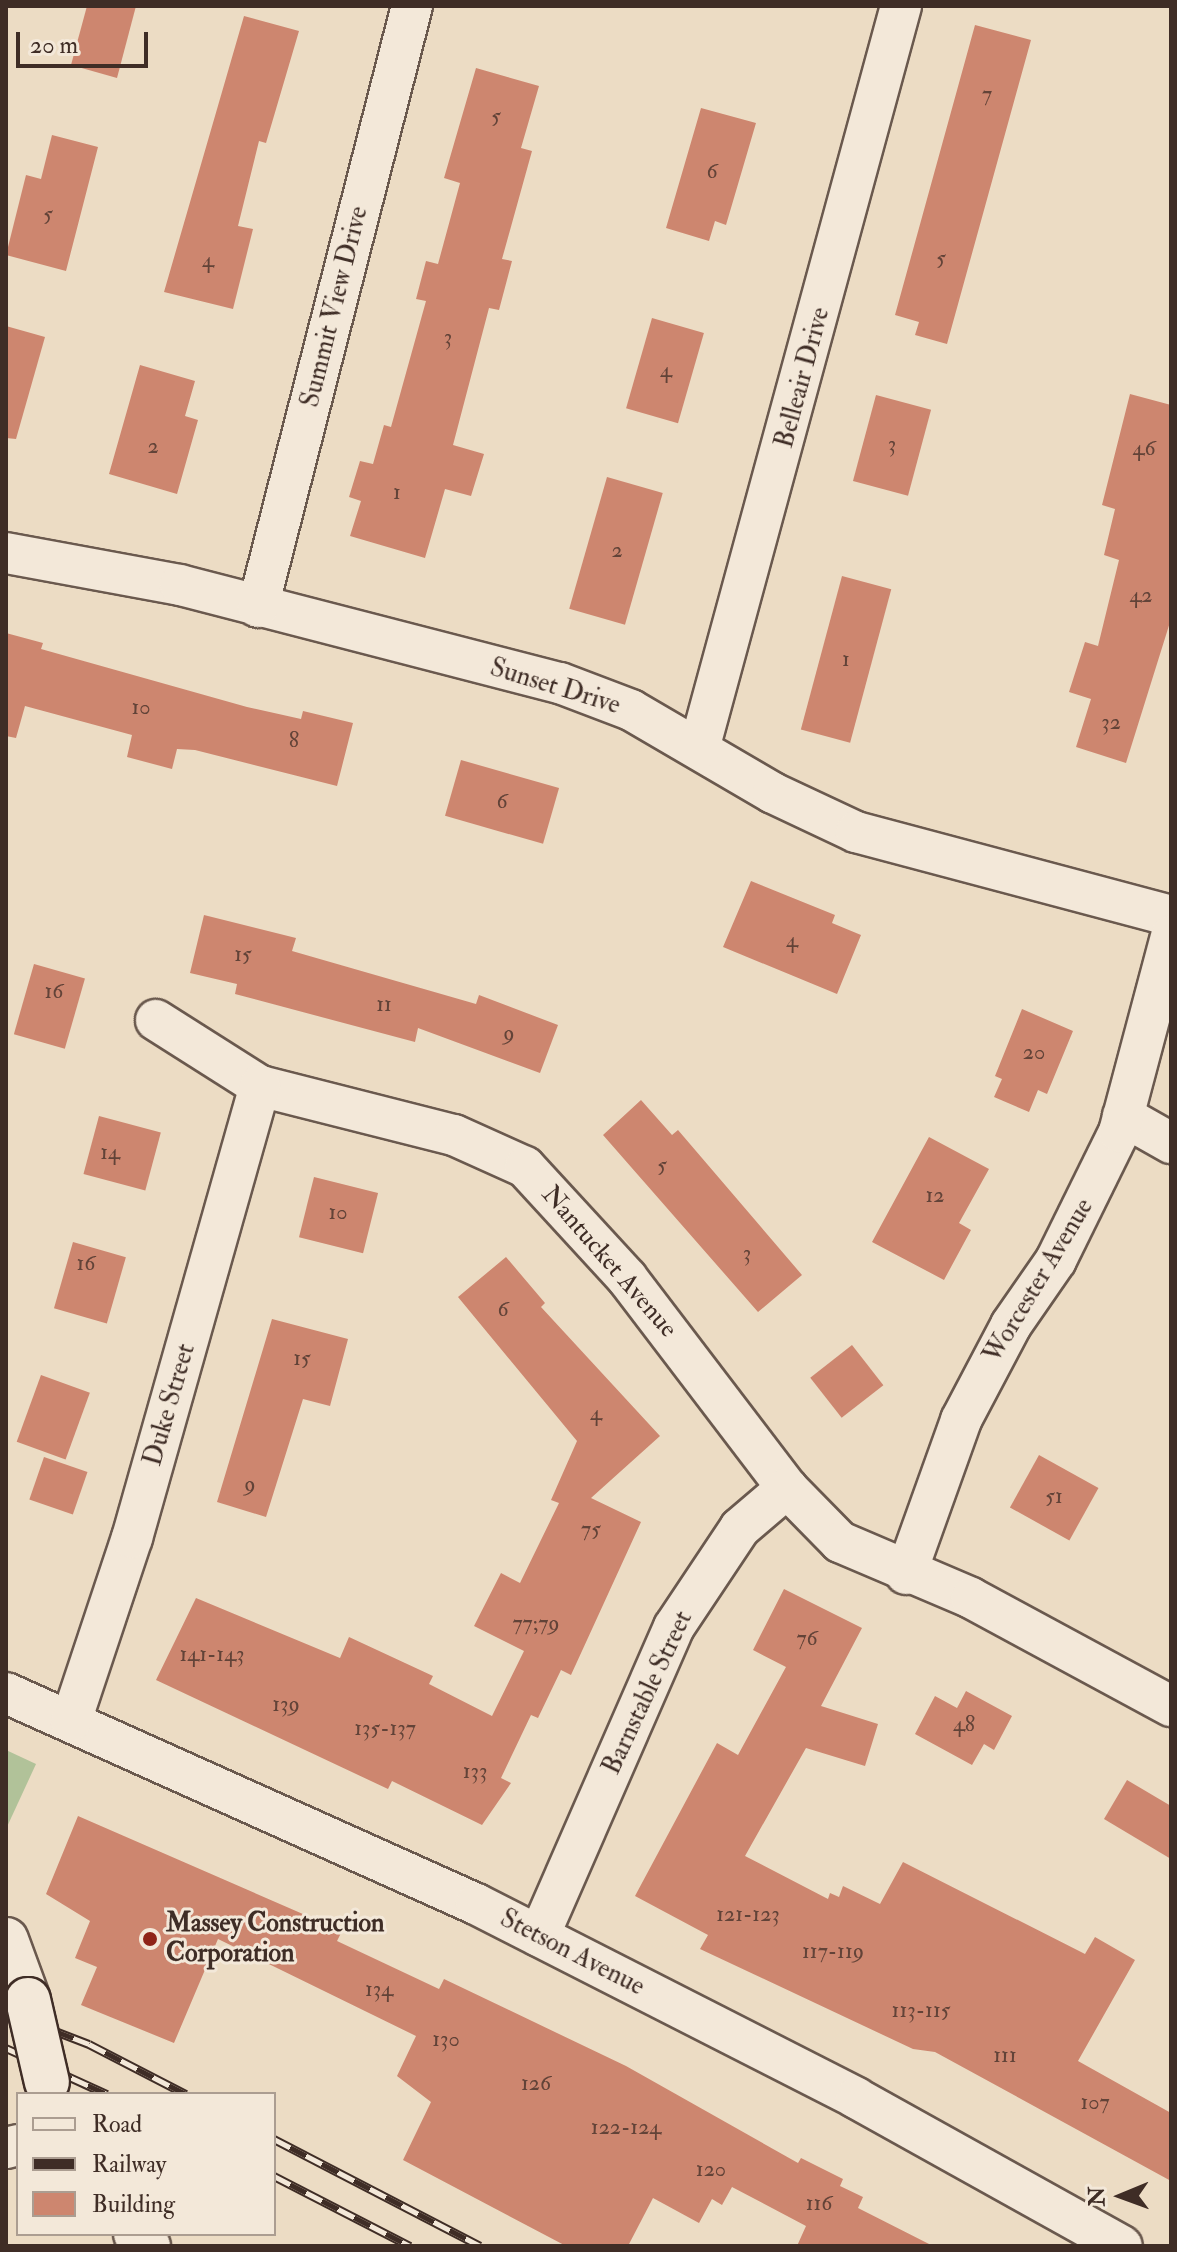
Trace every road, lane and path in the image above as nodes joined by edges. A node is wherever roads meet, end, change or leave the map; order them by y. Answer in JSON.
{"nodes":[{"id":1,"x":412,"y":6,"type":"edge"},
{"id":2,"x":901,"y":6,"type":"edge"},
{"id":3,"x":6,"y":553,"type":"edge"},
{"id":4,"x":258,"y":607,"type":"junction"},
{"id":5,"x":699,"y":749,"type":"junction"},
{"id":6,"x":1171,"y":916,"type":"edge"},
{"id":7,"x":1171,"y":936,"type":"edge"},
{"id":8,"x":156,"y":1020,"type":"dead end"},
{"id":9,"x":260,"y":1086,"type":"junction"},
{"id":10,"x":1123,"y":1116,"type":"junction"},
{"id":11,"x":1171,"y":1143,"type":"edge"},
{"id":12,"x":787,"y":1488,"type":"junction"},
{"id":13,"x":906,"y":1574,"type":"junction"},
{"id":14,"x":6,"y":1693,"type":"edge"},
{"id":15,"x":1171,"y":1706,"type":"edge"},
{"id":16,"x":71,"y":1721,"type":"junction"},
{"id":17,"x":539,"y":1936,"type":"junction"},
{"id":18,"x":6,"y":1940,"type":"edge"},
{"id":19,"x":48,"y":2088,"type":"edge"},
{"id":20,"x":1122,"y":2246,"type":"edge"}],
"edges":[{"from":1,"to":4,"type":"street","name":"Summit View Drive"},
{"from":2,"to":5,"type":"street","name":"Belleair Drive"},
{"from":3,"to":4,"type":"street","name":"Sunset Drive"},
{"from":4,"to":5,"type":"street","name":"Sunset Drive"},
{"from":5,"to":6,"type":"street","name":"Sunset Drive"},
{"from":7,"to":10,"type":"street","name":"Worcester Avenue"},
{"from":8,"to":9,"type":"street","name":"Nantucket Avenue"},
{"from":9,"to":12,"type":"street","name":"Nantucket Avenue"},
{"from":9,"to":16,"type":"street","name":"Duke Street"},
{"from":10,"to":11,"type":"street"},
{"from":10,"to":13,"type":"street","name":"Worcester Avenue"},
{"from":12,"to":13,"type":"street"},
{"from":12,"to":17,"type":"street","name":"Barnstable Street"},
{"from":13,"to":15,"type":"street"},
{"from":14,"to":16,"type":"street","name":"Stetson Avenue"},
{"from":16,"to":17,"type":"street","name":"Stetson Avenue"},
{"from":17,"to":20,"type":"street","name":"Stetson Avenue"},
{"from":18,"to":19,"type":"main road","bridge":true}]}
